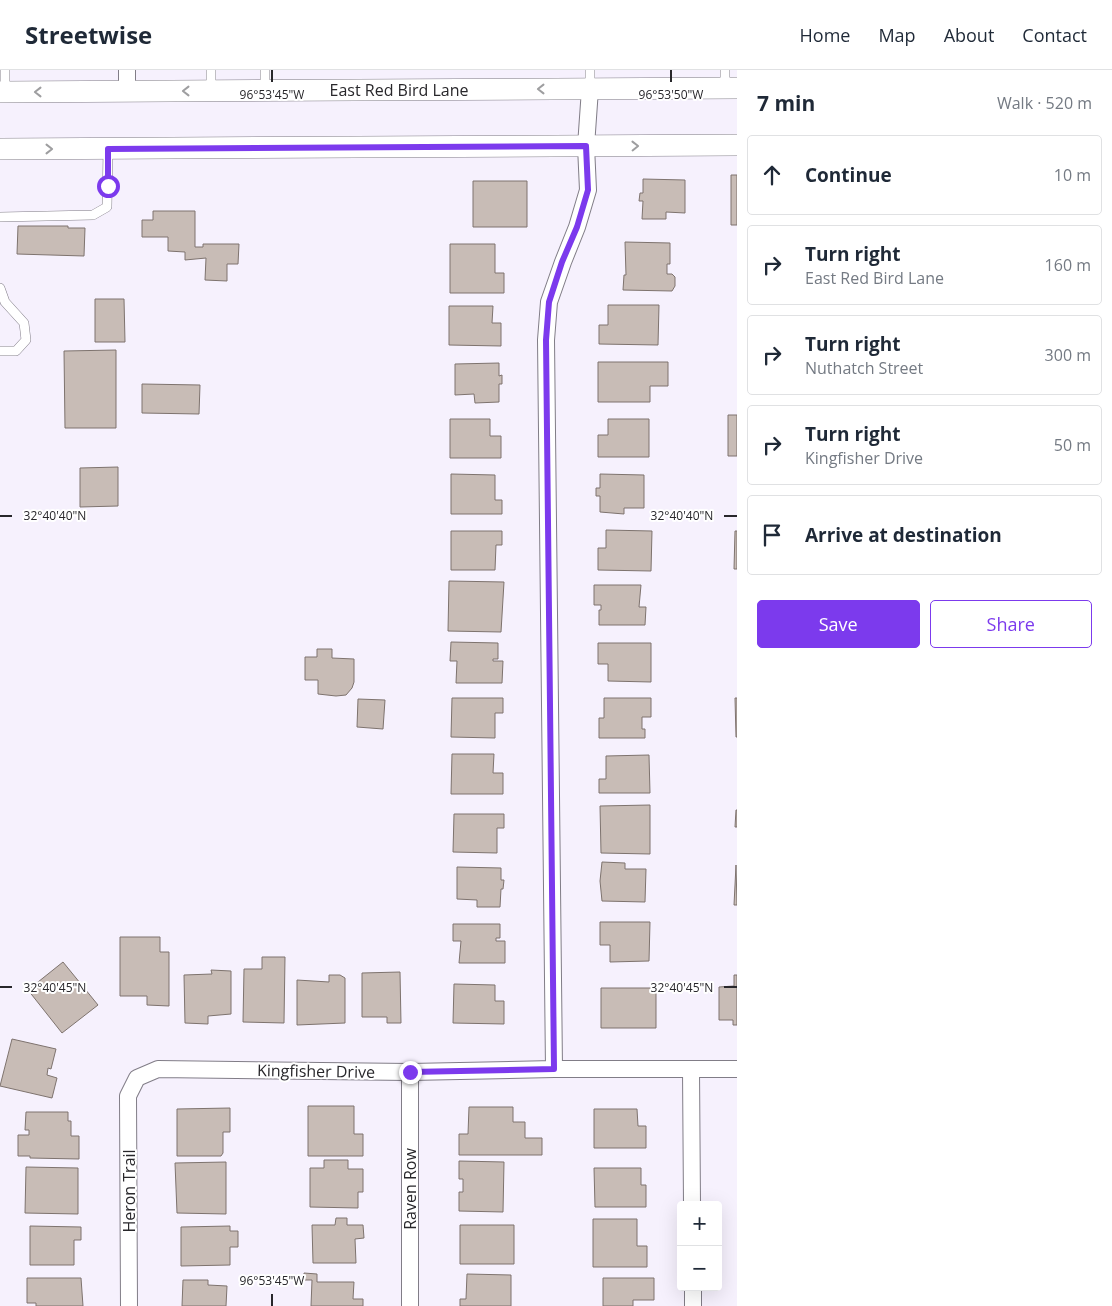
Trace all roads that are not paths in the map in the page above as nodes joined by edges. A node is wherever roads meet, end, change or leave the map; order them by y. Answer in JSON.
{"nodes":[{"id":1,"x":5,"y":70,"type":"edge"},
{"id":2,"x":127,"y":70,"type":"edge"},
{"id":3,"x":590,"y":79,"type":"edge"},
{"id":4,"x":211,"y":80,"type":"edge"},
{"id":5,"x":265,"y":80,"type":"edge"},
{"id":6,"x":729,"y":82,"type":"edge"},
{"id":7,"x":127,"y":91,"type":"junction"},
{"id":8,"x":3,"y":92,"type":"edge"},
{"id":9,"x":737,"y":145,"type":"edge"},
{"id":10,"x":586,"y":146,"type":"junction"},
{"id":11,"x":108,"y":149,"type":"junction"},
{"id":12,"x":0,"y":150,"type":"edge"},
{"id":13,"x":0,"y":217,"type":"edge"},
{"id":14,"x":0,"y":288,"type":"edge"},
{"id":15,"x":0,"y":352,"type":"edge"},
{"id":16,"x":554,"y":1069,"type":"junction"},
{"id":17,"x":737,"y":1069,"type":"edge"},
{"id":18,"x":691,"y":1070,"type":"junction"},
{"id":19,"x":410,"y":1072,"type":"junction"},
{"id":20,"x":137,"y":1078,"type":"joint"},
{"id":21,"x":692,"y":1201,"type":"edge"},
{"id":22,"x":693,"y":1291,"type":"edge"},
{"id":23,"x":130,"y":1306,"type":"edge"},
{"id":24,"x":410,"y":1306,"type":"edge"},
{"id":25,"x":693,"y":1306,"type":"edge"}],
"edges":[{"from":1,"to":8,"type":"lane"},
{"from":2,"to":7,"type":"street"},
{"from":3,"to":5,"type":"street","name":"East Red Bird Lane","one_way":true},
{"from":3,"to":6,"type":"street","name":"East Red Bird Lane"},
{"from":3,"to":10,"type":"street"},
{"from":4,"to":5,"type":"street","name":"East Red Bird Lane"},
{"from":4,"to":7,"type":"street","name":"East Red Bird Lane","one_way":true},
{"from":7,"to":8,"type":"street","name":"East Red Bird Lane","one_way":true},
{"from":10,"to":9,"type":"street","one_way":true},
{"from":10,"to":11,"type":"street"},
{"from":10,"to":16,"type":"street"},
{"from":12,"to":11,"type":"street","one_way":true},
{"from":11,"to":13,"type":"lane"},
{"from":14,"to":15,"type":"lane"},
{"from":16,"to":18,"type":"street","name":"Kingfisher Drive"},
{"from":16,"to":19,"type":"street","name":"Kingfisher Drive"},
{"from":17,"to":18,"type":"street","name":"Kingfisher Drive"},
{"from":18,"to":21,"type":"street"},
{"from":19,"to":20,"type":"street","name":"Kingfisher Drive"},
{"from":19,"to":24,"type":"street","name":"Raven Row"},
{"from":20,"to":23,"type":"street","name":"Heron Trail"},
{"from":22,"to":25,"type":"street"}]}
